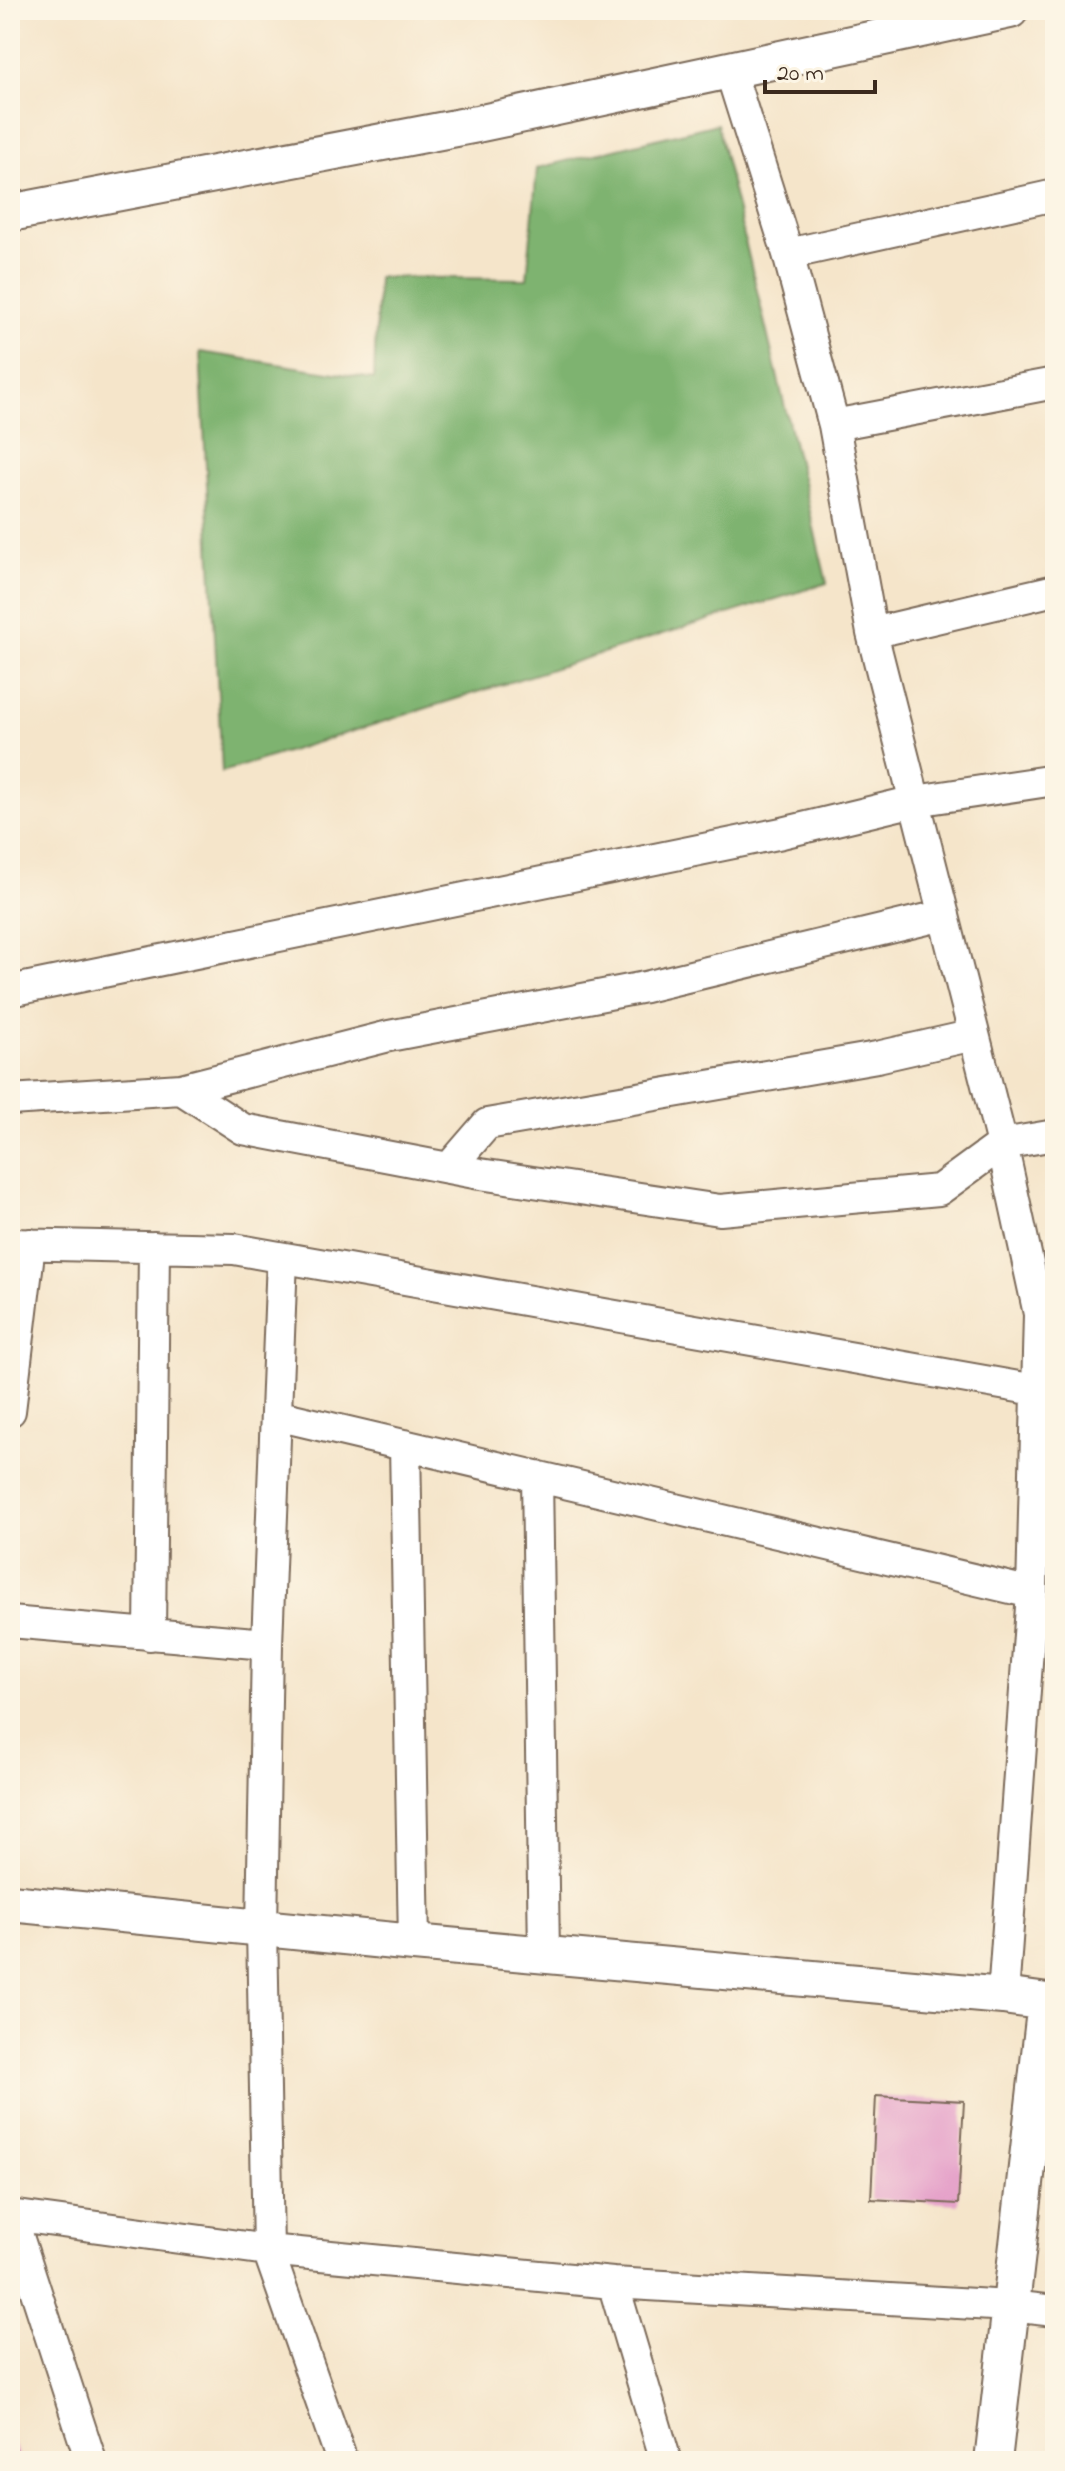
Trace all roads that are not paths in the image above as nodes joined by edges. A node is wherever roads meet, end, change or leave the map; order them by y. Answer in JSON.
{"nodes":[{"id":1,"x":1010,"y":10,"type":"edge"},
{"id":2,"x":730,"y":70,"type":"junction"},
{"id":3,"x":1055,"y":195,"type":"edge"},
{"id":4,"x":10,"y":213,"type":"edge"},
{"id":5,"x":788,"y":254,"type":"junction"},
{"id":6,"x":1055,"y":383,"type":"edge"},
{"id":7,"x":834,"y":425,"type":"junction"},
{"id":8,"x":1055,"y":590,"type":"edge"},
{"id":9,"x":872,"y":633,"type":"junction"},
{"id":10,"x":1055,"y":780,"type":"edge"},
{"id":11,"x":915,"y":801,"type":"junction"},
{"id":12,"x":944,"y":915,"type":"junction"},
{"id":13,"x":10,"y":991,"type":"edge"},
{"id":14,"x":974,"y":1035,"type":"junction"},
{"id":15,"x":181,"y":1089,"type":"junction"},
{"id":16,"x":10,"y":1100,"type":"edge"},
{"id":17,"x":1055,"y":1135,"type":"edge"},
{"id":18,"x":1002,"y":1144,"type":"junction"},
{"id":19,"x":449,"y":1168,"type":"junction"},
{"id":20,"x":20,"y":1244,"type":"edge"},
{"id":21,"x":154,"y":1247,"type":"junction"},
{"id":22,"x":282,"y":1258,"type":"junction"},
{"id":23,"x":1047,"y":1313,"type":"edge"},
{"id":24,"x":1036,"y":1390,"type":"junction"},
{"id":25,"x":10,"y":1411,"type":"edge"},
{"id":26,"x":276,"y":1415,"type":"junction"},
{"id":27,"x":405,"y":1445,"type":"junction"},
{"id":28,"x":537,"y":1476,"type":"junction"},
{"id":29,"x":1032,"y":1593,"type":"junction"},
{"id":30,"x":10,"y":1622,"type":"edge"},
{"id":31,"x":150,"y":1635,"type":"junction"},
{"id":32,"x":267,"y":1644,"type":"junction"},
{"id":33,"x":10,"y":1903,"type":"edge"},
{"id":34,"x":262,"y":1928,"type":"junction"},
{"id":35,"x":414,"y":1943,"type":"junction"},
{"id":36,"x":544,"y":1955,"type":"junction"},
{"id":37,"x":1003,"y":1996,"type":"junction"},
{"id":38,"x":1051,"y":2002,"type":"edge"},
{"id":39,"x":10,"y":2215,"type":"edge"},
{"id":40,"x":268,"y":2250,"type":"junction"},
{"id":41,"x":613,"y":2283,"type":"junction"},
{"id":42,"x":1010,"y":2306,"type":"junction"},
{"id":43,"x":1055,"y":2311,"type":"edge"},
{"id":44,"x":91,"y":2461,"type":"edge"},
{"id":45,"x":342,"y":2461,"type":"edge"},
{"id":46,"x":666,"y":2461,"type":"edge"},
{"id":47,"x":993,"y":2461,"type":"edge"}],
"edges":[{"from":1,"to":2,"type":"street"},
{"from":2,"to":4,"type":"street"},
{"from":2,"to":5,"type":"street"},
{"from":3,"to":5,"type":"street"},
{"from":5,"to":7,"type":"street"},
{"from":6,"to":7,"type":"street"},
{"from":7,"to":9,"type":"street"},
{"from":8,"to":9,"type":"street"},
{"from":9,"to":11,"type":"street"},
{"from":10,"to":11,"type":"street"},
{"from":11,"to":12,"type":"street"},
{"from":11,"to":13,"type":"street"},
{"from":12,"to":14,"type":"street"},
{"from":12,"to":15,"type":"street"},
{"from":14,"to":18,"type":"street"},
{"from":14,"to":19,"type":"street"},
{"from":15,"to":16,"type":"street"},
{"from":15,"to":19,"type":"street"},
{"from":17,"to":18,"type":"street"},
{"from":18,"to":19,"type":"street"},
{"from":18,"to":23,"type":"street"},
{"from":20,"to":21,"type":"street"},
{"from":20,"to":25,"type":"street"},
{"from":21,"to":22,"type":"street"},
{"from":21,"to":31,"type":"street"},
{"from":22,"to":24,"type":"street"},
{"from":22,"to":26,"type":"street"},
{"from":23,"to":24,"type":"street"},
{"from":24,"to":29,"type":"street"},
{"from":26,"to":27,"type":"street"},
{"from":26,"to":32,"type":"street"},
{"from":27,"to":28,"type":"street"},
{"from":27,"to":35,"type":"street"},
{"from":28,"to":29,"type":"street"},
{"from":28,"to":36,"type":"street"},
{"from":29,"to":37,"type":"street"},
{"from":30,"to":31,"type":"street"},
{"from":31,"to":32,"type":"street"},
{"from":32,"to":34,"type":"street"},
{"from":33,"to":34,"type":"street"},
{"from":34,"to":35,"type":"street"},
{"from":34,"to":40,"type":"street"},
{"from":35,"to":36,"type":"street"},
{"from":36,"to":37,"type":"street"},
{"from":37,"to":38,"type":"street"},
{"from":38,"to":42,"type":"street"},
{"from":39,"to":40,"type":"street"},
{"from":39,"to":44,"type":"street"},
{"from":40,"to":41,"type":"street"},
{"from":40,"to":45,"type":"street"},
{"from":41,"to":42,"type":"street"},
{"from":41,"to":46,"type":"street"},
{"from":42,"to":43,"type":"street"},
{"from":42,"to":47,"type":"street"}]}
